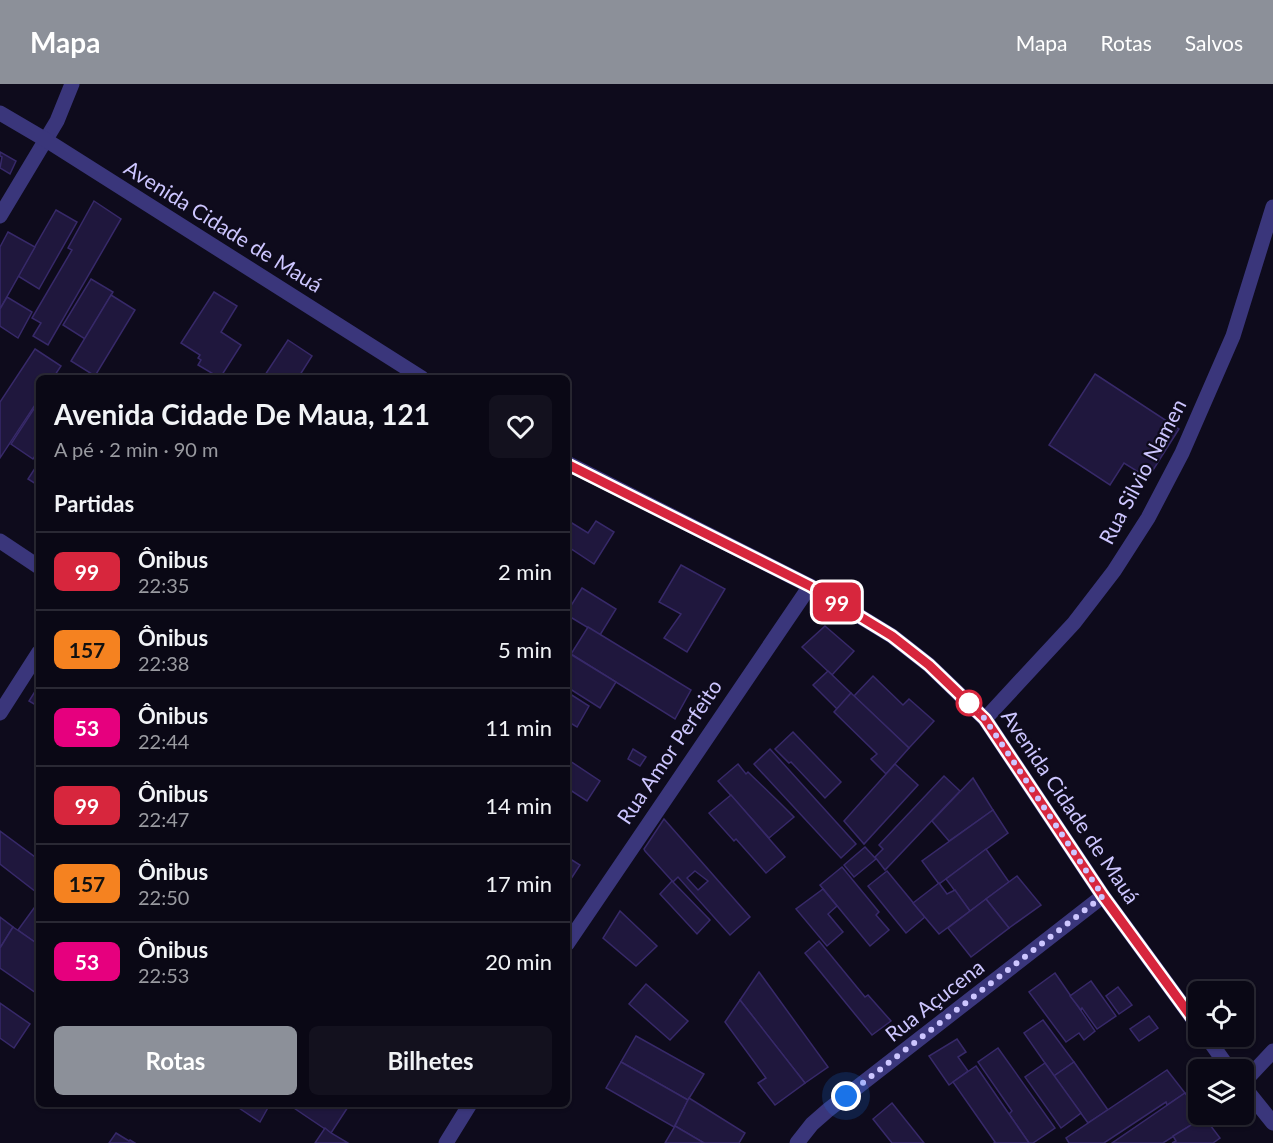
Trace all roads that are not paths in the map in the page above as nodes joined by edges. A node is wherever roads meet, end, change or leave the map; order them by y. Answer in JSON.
{"nodes":[{"id":1,"x":72,"y":84,"type":"edge"},
{"id":2,"x":0,"y":113,"type":"edge"},
{"id":3,"x":46,"y":140,"type":"junction"},
{"id":4,"x":1273,"y":207,"type":"edge"},
{"id":5,"x":0,"y":216,"type":"edge"},
{"id":6,"x":417,"y":375,"type":"edge"},
{"id":7,"x":570,"y":466,"type":"edge"},
{"id":8,"x":0,"y":541,"type":"edge"},
{"id":9,"x":36,"y":565,"type":"edge"},
{"id":10,"x":810,"y":586,"type":"junction"},
{"id":11,"x":36,"y":657,"type":"edge"},
{"id":12,"x":0,"y":713,"type":"edge"},
{"id":13,"x":985,"y":719,"type":"junction"},
{"id":14,"x":1103,"y":896,"type":"junction"},
{"id":15,"x":570,"y":940,"type":"edge"},
{"id":16,"x":1188,"y":1012,"type":"edge"},
{"id":17,"x":1273,"y":1051,"type":"edge"},
{"id":18,"x":1254,"y":1071,"type":"edge"},
{"id":19,"x":1254,"y":1099,"type":"edge"},
{"id":20,"x":468,"y":1107,"type":"edge"},
{"id":21,"x":1273,"y":1123,"type":"edge"},
{"id":22,"x":446,"y":1143,"type":"edge"},
{"id":23,"x":797,"y":1143,"type":"edge"}],
"edges":[{"from":1,"to":3,"type":"street"},
{"from":2,"to":3,"type":"street","name":"Avenida Cidade de Mauá"},
{"from":3,"to":5,"type":"street"},
{"from":3,"to":6,"type":"street","name":"Avenida Cidade de Mauá"},
{"from":4,"to":13,"type":"street","name":"Rua Silvio Namen"},
{"from":7,"to":10,"type":"street","name":"Avenida Cidade de Mauá"},
{"from":8,"to":9,"type":"street"},
{"from":10,"to":13,"type":"street","name":"Avenida Cidade de Mauá"},
{"from":10,"to":15,"type":"street","name":"Rua Amor Perfeito"},
{"from":11,"to":12,"type":"street"},
{"from":13,"to":14,"type":"street","name":"Avenida Cidade de Mauá"},
{"from":14,"to":16,"type":"street","name":"Avenida Cidade de Mauá"},
{"from":14,"to":23,"type":"street","name":"Rua Açucena"},
{"from":17,"to":18,"type":"street"},
{"from":19,"to":21,"type":"street"},
{"from":20,"to":22,"type":"street"}]}
